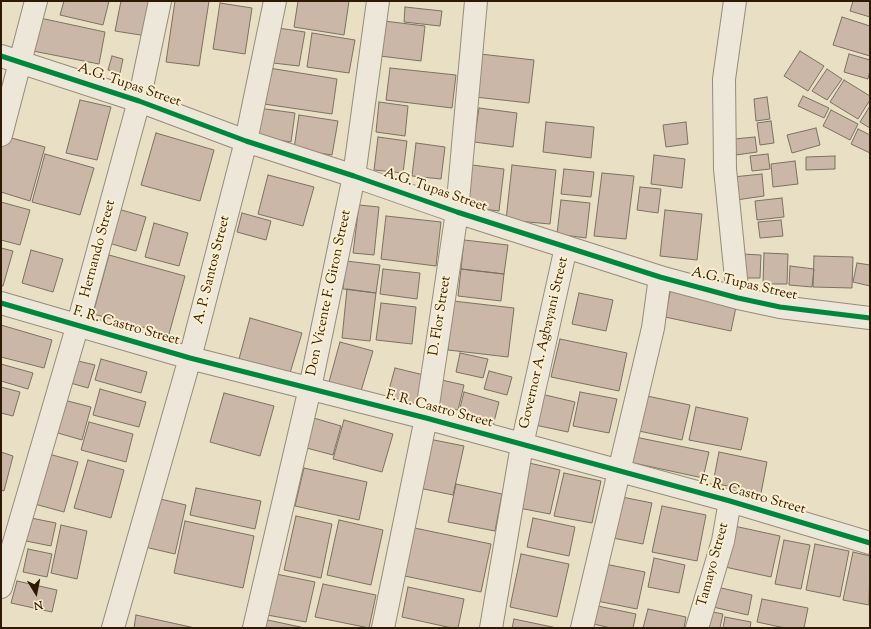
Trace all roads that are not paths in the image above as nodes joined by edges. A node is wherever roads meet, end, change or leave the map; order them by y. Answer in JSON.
{"nodes":[{"id":1,"x":36,"y":1,"type":"edge"},
{"id":2,"x":160,"y":1,"type":"edge"},
{"id":3,"x":276,"y":1,"type":"edge"},
{"id":4,"x":378,"y":1,"type":"edge"},
{"id":5,"x":476,"y":1,"type":"edge"},
{"id":6,"x":735,"y":1,"type":"edge"},
{"id":7,"x":11,"y":60,"type":"edge"},
{"id":8,"x":139,"y":101,"type":"junction"},
{"id":9,"x":1,"y":135,"type":"edge"},
{"id":10,"x":246,"y":142,"type":"junction"},
{"id":11,"x":354,"y":176,"type":"junction"},
{"id":12,"x":457,"y":212,"type":"junction"},
{"id":13,"x":566,"y":247,"type":"junction"},
{"id":14,"x":660,"y":277,"type":"junction"},
{"id":15,"x":738,"y":298,"type":"junction"},
{"id":16,"x":1,"y":303,"type":"edge"},
{"id":17,"x":870,"y":318,"type":"edge"},
{"id":18,"x":78,"y":324,"type":"junction"},
{"id":19,"x":190,"y":358,"type":"junction"},
{"id":20,"x":310,"y":388,"type":"junction"},
{"id":21,"x":426,"y":418,"type":"junction"},
{"id":22,"x":522,"y":445,"type":"junction"},
{"id":23,"x":618,"y":471,"type":"junction"},
{"id":24,"x":730,"y":501,"type":"junction"},
{"id":25,"x":870,"y":543,"type":"edge"},
{"id":26,"x":1,"y":586,"type":"edge"},
{"id":27,"x":113,"y":628,"type":"edge"},
{"id":28,"x":254,"y":628,"type":"edge"},
{"id":29,"x":383,"y":628,"type":"edge"},
{"id":30,"x":490,"y":628,"type":"edge"},
{"id":31,"x":582,"y":628,"type":"edge"},
{"id":32,"x":697,"y":628,"type":"edge"}],
"edges":[{"from":1,"to":7,"type":"street"},
{"from":2,"to":8,"type":"street","name":"Hernando Street"},
{"from":3,"to":10,"type":"street","name":"A. P. Santos Street"},
{"from":4,"to":11,"type":"street","name":"Don Vicente F. Giron Street"},
{"from":5,"to":12,"type":"street","name":"D. Flor Street"},
{"from":6,"to":15,"type":"street"},
{"from":7,"to":8,"type":"street","name":"A.G. Tupas Street"},
{"from":7,"to":9,"type":"street"},
{"from":8,"to":10,"type":"street","name":"A.G. Tupas Street"},
{"from":8,"to":18,"type":"street","name":"Hernando Street"},
{"from":10,"to":11,"type":"street","name":"A.G. Tupas Street"},
{"from":10,"to":19,"type":"street","name":"A. P. Santos Street"},
{"from":11,"to":12,"type":"street","name":"A.G. Tupas Street"},
{"from":11,"to":20,"type":"street","name":"Don Vicente F. Giron Street"},
{"from":12,"to":13,"type":"street","name":"A.G. Tupas Street"},
{"from":12,"to":21,"type":"street","name":"D. Flor Street"},
{"from":13,"to":14,"type":"street","name":"A.G. Tupas Street"},
{"from":13,"to":22,"type":"street","name":"Governor A. Agbayani Street"},
{"from":14,"to":15,"type":"street","name":"A.G. Tupas Street"},
{"from":14,"to":23,"type":"street"},
{"from":15,"to":17,"type":"street","name":"A.G. Tupas Street"},
{"from":16,"to":18,"type":"street","name":"F. R. Castro Street"},
{"from":18,"to":19,"type":"street","name":"F. R. Castro Street"},
{"from":18,"to":26,"type":"street","name":"Hernando Street"},
{"from":19,"to":20,"type":"street","name":"F. R. Castro Street"},
{"from":19,"to":27,"type":"street","name":"A. P. Santos Street"},
{"from":20,"to":21,"type":"street","name":"F. R. Castro Street"},
{"from":20,"to":28,"type":"street","name":"Don Vicente F. Giron Street"},
{"from":21,"to":22,"type":"street","name":"F. R. Castro Street"},
{"from":21,"to":29,"type":"street","name":"D. Flor Street"},
{"from":22,"to":23,"type":"street","name":"F. R. Castro Street"},
{"from":22,"to":30,"type":"street","name":"Governor A. Agbayani Street"},
{"from":23,"to":24,"type":"street","name":"F. R. Castro Street"},
{"from":23,"to":31,"type":"street"},
{"from":24,"to":25,"type":"street","name":"F. R. Castro Street"},
{"from":24,"to":32,"type":"street","name":"Tamayo Street"}]}
